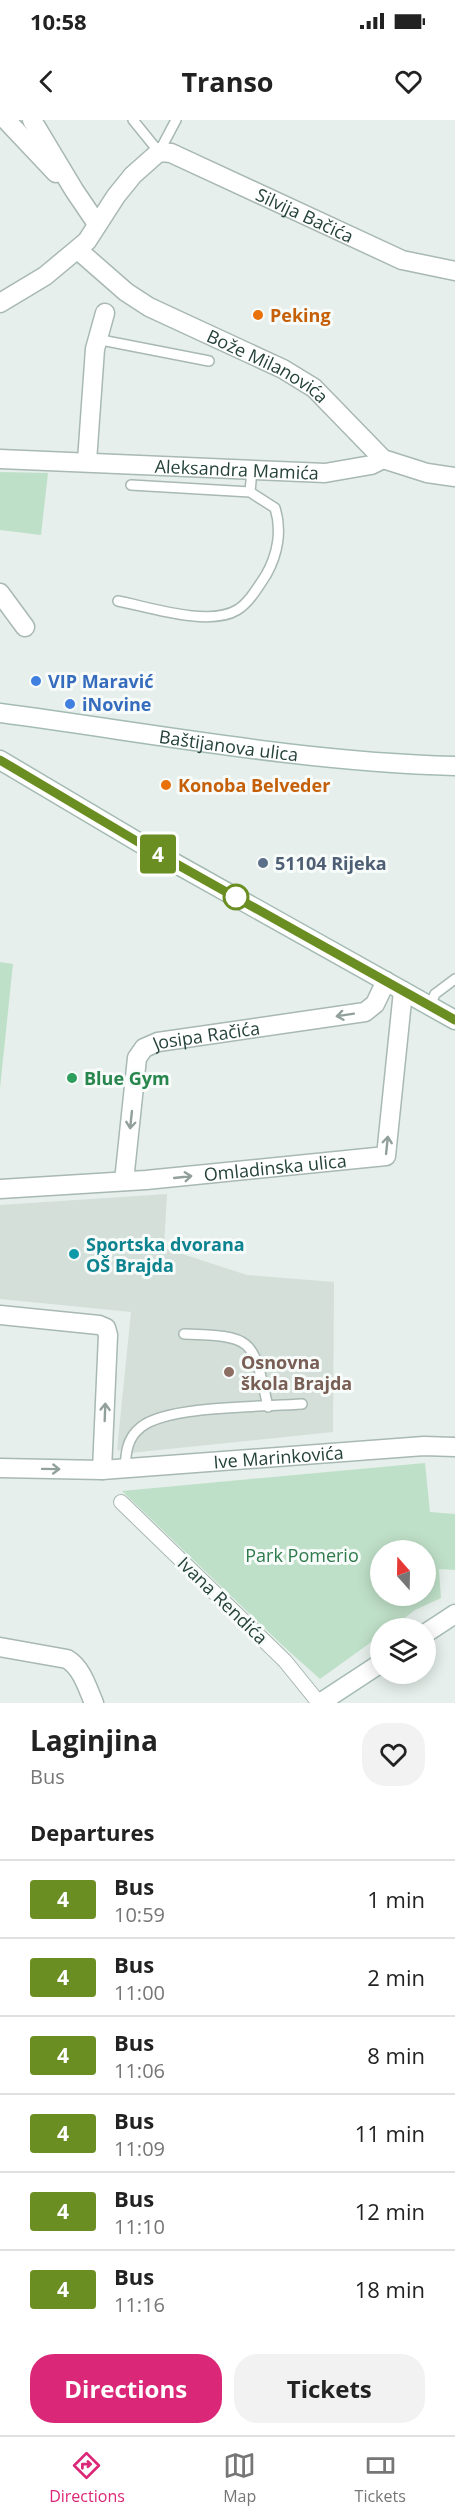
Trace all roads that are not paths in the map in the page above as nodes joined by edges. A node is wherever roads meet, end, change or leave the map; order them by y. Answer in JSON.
{"nodes":[{"id":1,"x":6,"y":120,"type":"edge"},
{"id":2,"x":32,"y":120,"type":"edge"},
{"id":3,"x":133,"y":120,"type":"edge"},
{"id":4,"x":176,"y":120,"type":"edge"},
{"id":5,"x":159,"y":152,"type":"junction"},
{"id":6,"x":65,"y":176,"type":"junction"},
{"id":7,"x":97,"y":224,"type":"junction"},
{"id":8,"x":78,"y":250,"type":"junction"},
{"id":9,"x":455,"y":271,"type":"edge"},
{"id":10,"x":0,"y":303,"type":"edge"},
{"id":11,"x":105,"y":313,"type":"dead end"},
{"id":12,"x":96,"y":339,"type":"junction"},
{"id":13,"x":209,"y":361,"type":"dead end"},
{"id":14,"x":0,"y":459,"type":"edge"},
{"id":15,"x":383,"y":459,"type":"junction"},
{"id":16,"x":87,"y":461,"type":"junction"},
{"id":17,"x":252,"y":470,"type":"junction"},
{"id":18,"x":455,"y":477,"type":"edge"},
{"id":19,"x":131,"y":485,"type":"dead end"},
{"id":20,"x":250,"y":492,"type":"junction"},
{"id":21,"x":0,"y":593,"type":"edge"},
{"id":22,"x":118,"y":601,"type":"dead end"},
{"id":23,"x":25,"y":627,"type":"dead end"},
{"id":24,"x":2,"y":714,"type":"edge"},
{"id":25,"x":0,"y":760,"type":"edge"},
{"id":26,"x":455,"y":765,"type":"edge"},
{"id":27,"x":455,"y":979,"type":"edge"},
{"id":28,"x":386,"y":981,"type":"junction"},
{"id":29,"x":403,"y":991,"type":"junction"},
{"id":30,"x":430,"y":1006,"type":"junction"},
{"id":31,"x":455,"y":1020,"type":"edge"},
{"id":32,"x":124,"y":1182,"type":"junction"},
{"id":33,"x":0,"y":1189,"type":"edge"},
{"id":34,"x":0,"y":1315,"type":"edge"},
{"id":35,"x":184,"y":1334,"type":"dead end"},
{"id":36,"x":302,"y":1404,"type":"dead end"},
{"id":37,"x":268,"y":1407,"type":"junction"},
{"id":38,"x":455,"y":1447,"type":"edge"},
{"id":39,"x":0,"y":1468,"type":"edge"},
{"id":40,"x":125,"y":1468,"type":"junction"},
{"id":41,"x":102,"y":1470,"type":"junction"},
{"id":42,"x":121,"y":1502,"type":"dead end"},
{"id":43,"x":455,"y":1614,"type":"edge"},
{"id":44,"x":436,"y":1626,"type":"edge"},
{"id":45,"x":0,"y":1647,"type":"edge"},
{"id":46,"x":370,"y":1670,"type":"edge"},
{"id":47,"x":94,"y":1703,"type":"edge"},
{"id":48,"x":320,"y":1703,"type":"edge"}],
"edges":[{"from":1,"to":6,"type":"street"},
{"from":2,"to":6,"type":"street"},
{"from":3,"to":5,"type":"lane"},
{"from":4,"to":5,"type":"lane"},
{"from":5,"to":7,"type":"street"},
{"from":5,"to":9,"type":"street","name":"Silvija Bačića"},
{"from":6,"to":7,"type":"street"},
{"from":7,"to":8,"type":"street"},
{"from":8,"to":10,"type":"street"},
{"from":8,"to":15,"type":"street","name":"Bože Milanovića"},
{"from":11,"to":12,"type":"street"},
{"from":12,"to":13,"type":"lane"},
{"from":12,"to":16,"type":"street"},
{"from":14,"to":16,"type":"street","name":"Aleksandra Mamića"},
{"from":15,"to":17,"type":"street","name":"Aleksandra Mamića"},
{"from":15,"to":18,"type":"street","name":"Bože Milanovića"},
{"from":16,"to":17,"type":"street","name":"Aleksandra Mamića"},
{"from":17,"to":20,"type":"lane"},
{"from":19,"to":20,"type":"lane"},
{"from":20,"to":22,"type":"lane"},
{"from":21,"to":23,"type":"street"},
{"from":24,"to":26,"type":"street","name":"Baštijanova ulica"},
{"from":25,"to":28,"type":"street"},
{"from":27,"to":30,"type":"lane"},
{"from":28,"to":29,"type":"street"},
{"from":28,"to":32,"type":"street","name":"Josipa Račića","one_way":true},
{"from":29,"to":30,"type":"street"},
{"from":32,"to":29,"type":"street","name":"Omladinska ulica","one_way":true},
{"from":30,"to":31,"type":"street"},
{"from":32,"to":33,"type":"street","name":"Omladinska ulica"},
{"from":41,"to":34,"type":"street","one_way":true},
{"from":35,"to":37,"type":"lane"},
{"from":36,"to":37,"type":"lane"},
{"from":37,"to":40,"type":"lane"},
{"from":38,"to":40,"type":"street","name":"Ive Marinkovića"},
{"from":39,"to":41,"type":"street","name":"Ive Marinkovića","one_way":true},
{"from":40,"to":41,"type":"street","name":"Ive Marinkovića"},
{"from":42,"to":48,"type":"street","name":"Ivana Rendića"},
{"from":43,"to":44,"type":"street"},
{"from":45,"to":47,"type":"street"},
{"from":46,"to":48,"type":"street"}]}
